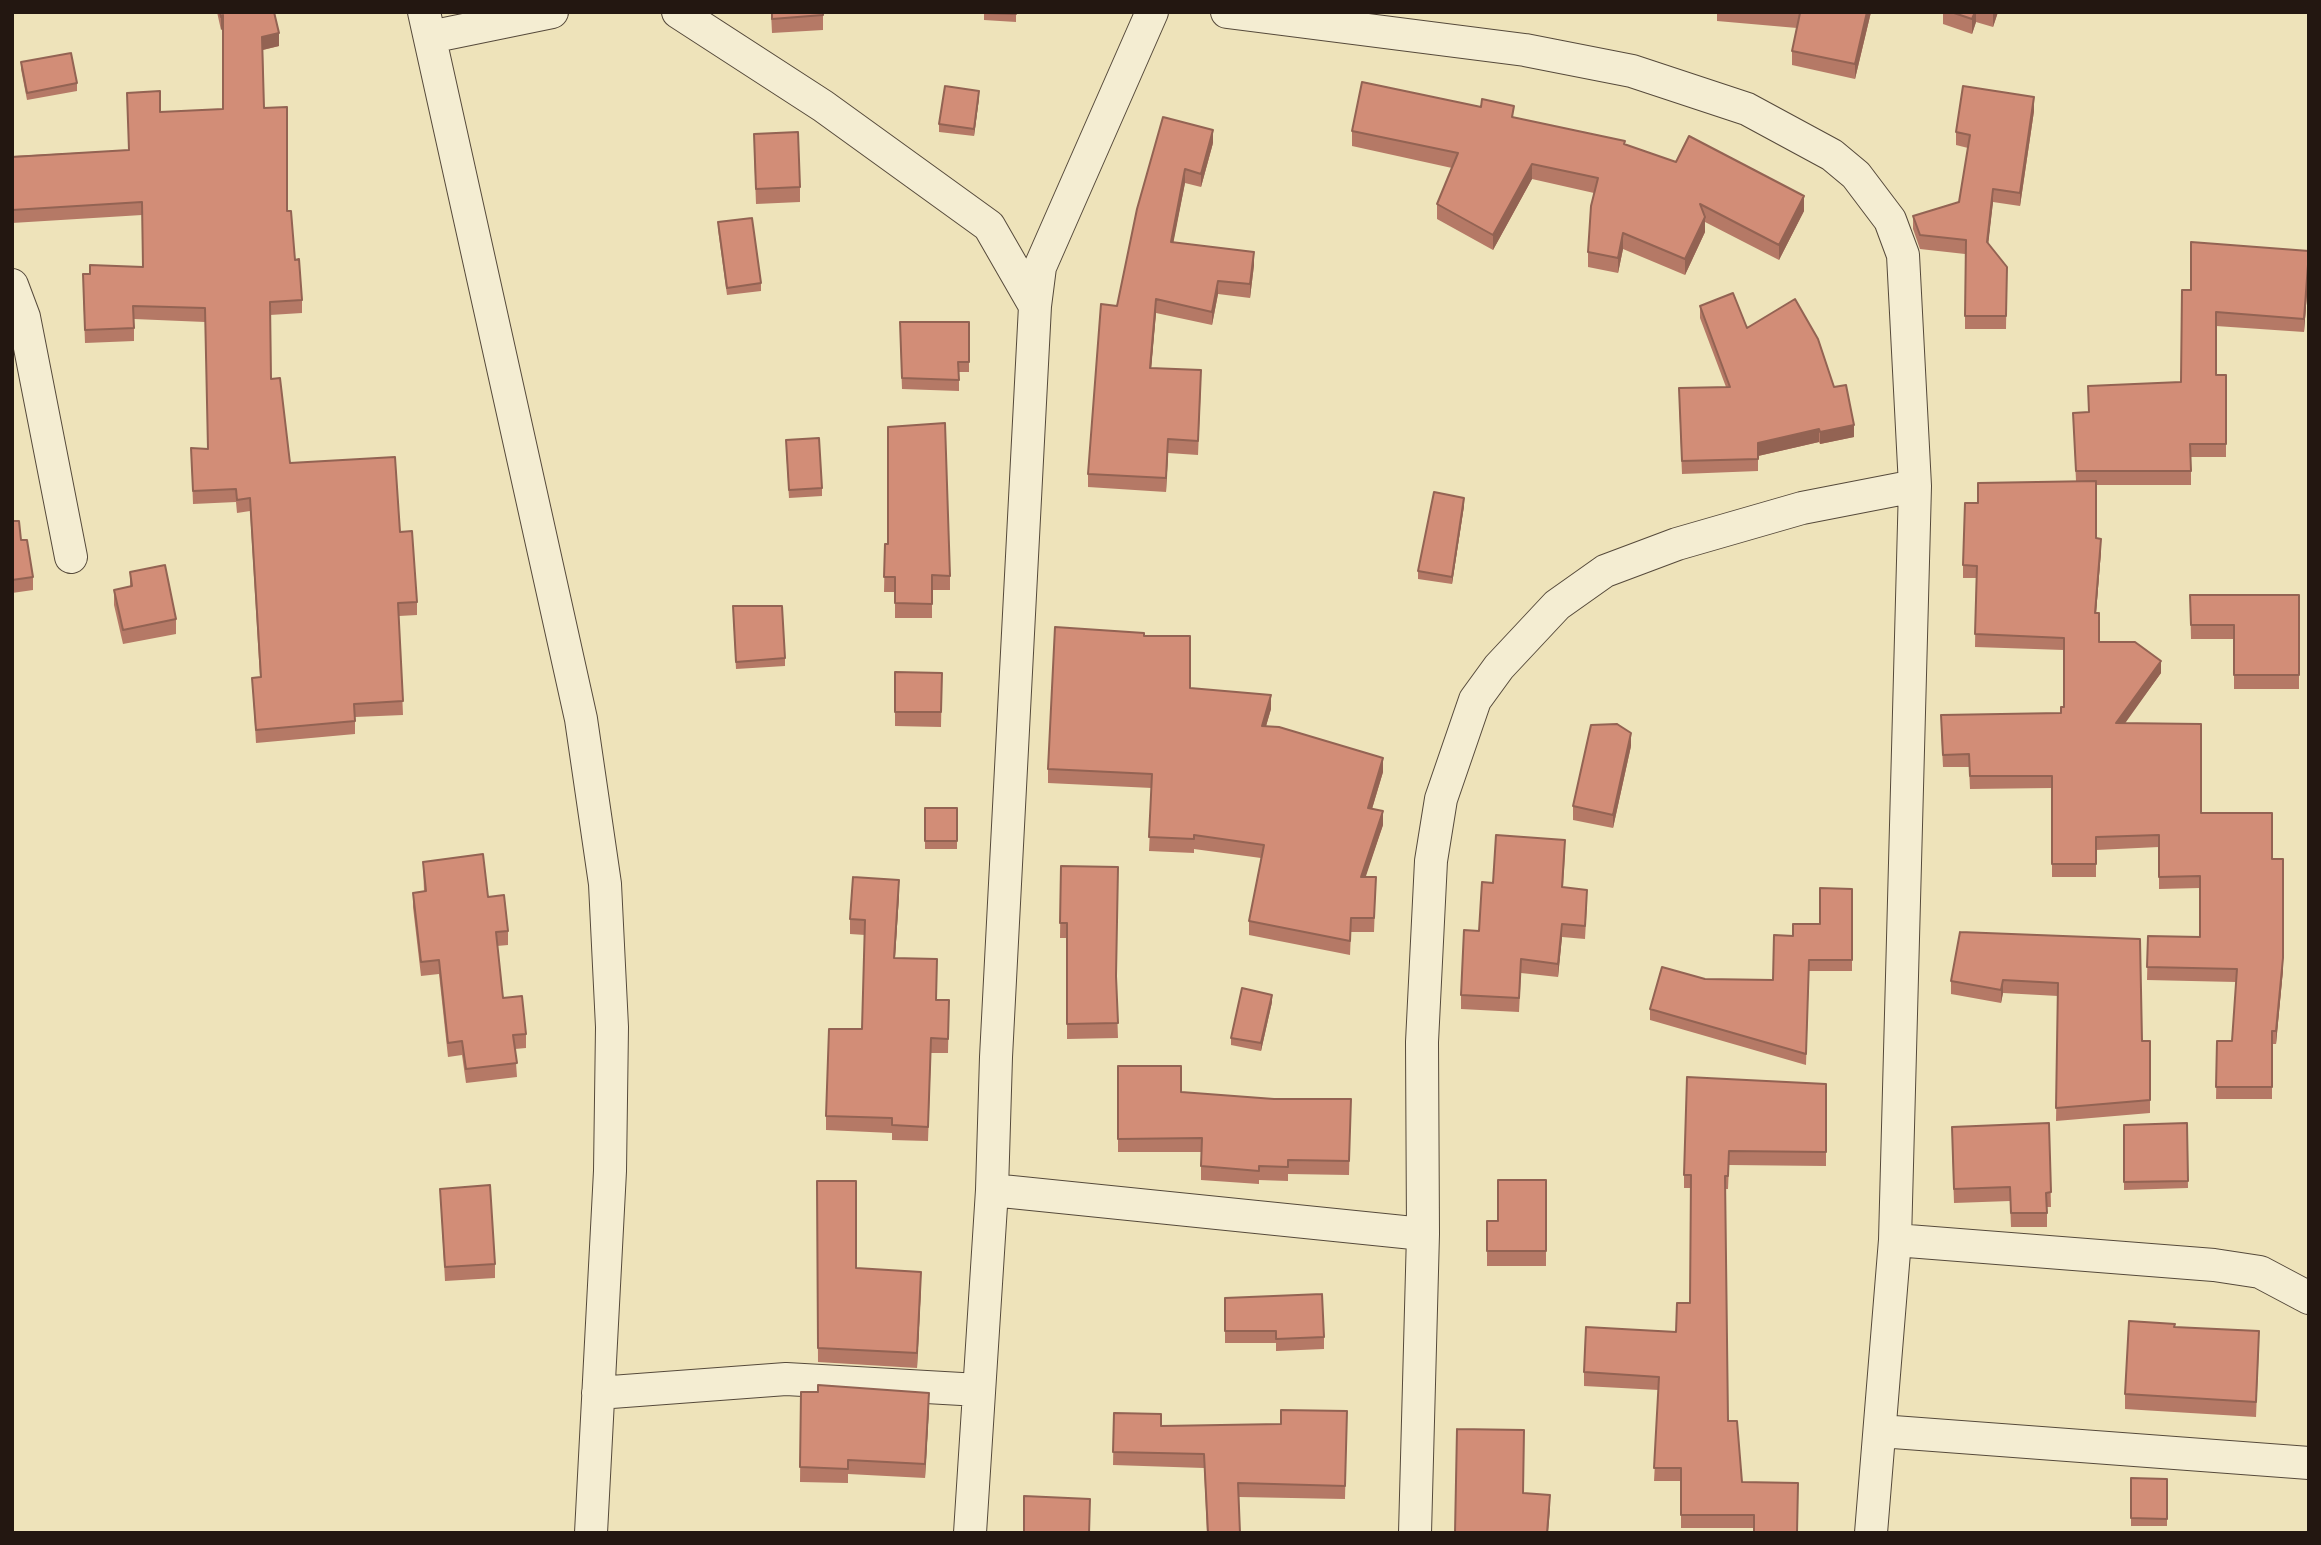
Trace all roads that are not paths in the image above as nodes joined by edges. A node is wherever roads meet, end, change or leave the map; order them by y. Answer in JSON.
{"nodes":[{"id":1,"x":552,"y":12,"type":"edge"},
{"id":2,"x":678,"y":12,"type":"edge"},
{"id":3,"x":1152,"y":12,"type":"edge"},
{"id":4,"x":1227,"y":12,"type":"edge"},
{"id":5,"x":427,"y":25,"type":"edge"},
{"id":6,"x":12,"y":285,"type":"edge"},
{"id":7,"x":1035,"y":306,"type":"junction"},
{"id":8,"x":1915,"y":486,"type":"junction"},
{"id":9,"x":71,"y":557,"type":"dead end"},
{"id":10,"x":992,"y":1190,"type":"junction"},
{"id":11,"x":1423,"y":1234,"type":"junction"},
{"id":12,"x":1895,"y":1240,"type":"junction"},
{"id":13,"x":2309,"y":1298,"type":"edge"},
{"id":14,"x":979,"y":1390,"type":"junction"},
{"id":15,"x":598,"y":1393,"type":"junction"},
{"id":16,"x":1880,"y":1431,"type":"junction"},
{"id":17,"x":2309,"y":1463,"type":"edge"},
{"id":18,"x":591,"y":1533,"type":"edge"},
{"id":19,"x":970,"y":1533,"type":"edge"},
{"id":20,"x":1415,"y":1533,"type":"edge"},
{"id":21,"x":1871,"y":1533,"type":"edge"}],
"edges":[{"from":1,"to":5,"type":"street"},
{"from":2,"to":7,"type":"street"},
{"from":3,"to":7,"type":"street"},
{"from":4,"to":8,"type":"street"},
{"from":5,"to":15,"type":"street"},
{"from":6,"to":9,"type":"street"},
{"from":7,"to":10,"type":"street"},
{"from":8,"to":11,"type":"street"},
{"from":8,"to":12,"type":"street"},
{"from":10,"to":11,"type":"street"},
{"from":10,"to":14,"type":"street"},
{"from":11,"to":20,"type":"street"},
{"from":12,"to":13,"type":"street"},
{"from":12,"to":16,"type":"street"},
{"from":14,"to":15,"type":"street"},
{"from":14,"to":19,"type":"street"},
{"from":15,"to":18,"type":"street"},
{"from":16,"to":17,"type":"street"},
{"from":16,"to":21,"type":"street"}]}
